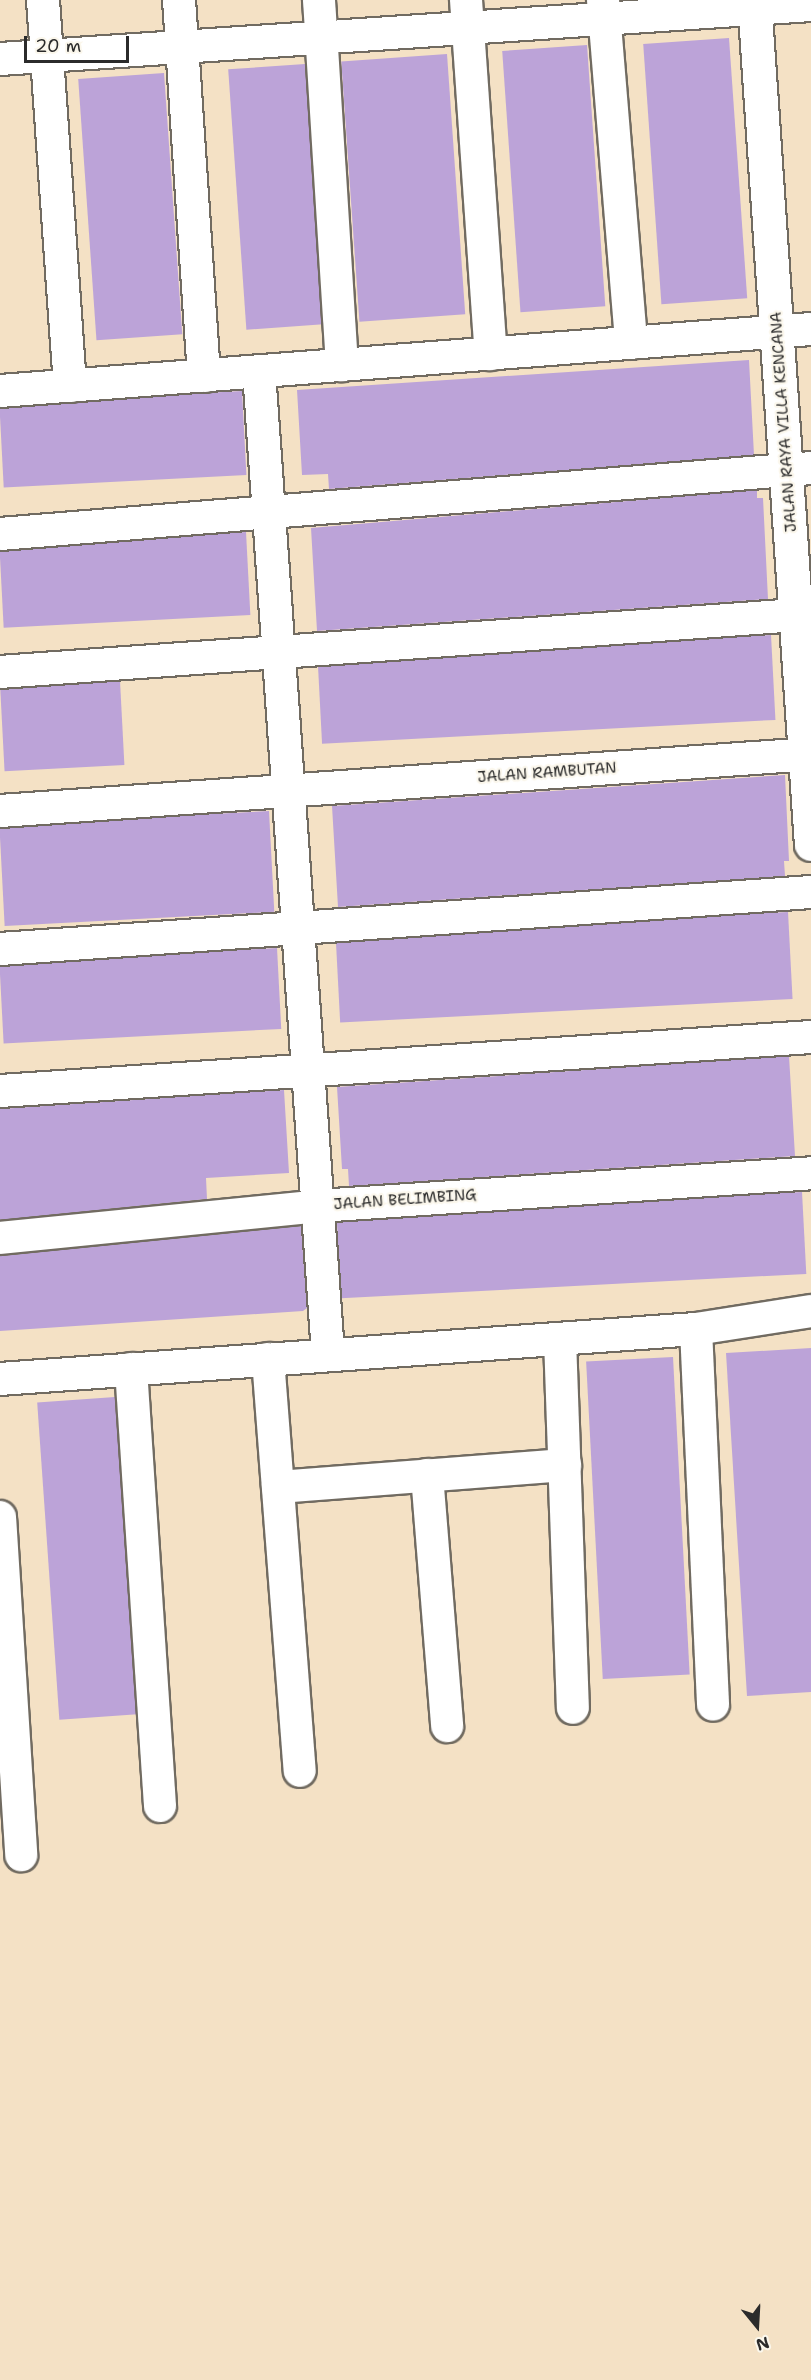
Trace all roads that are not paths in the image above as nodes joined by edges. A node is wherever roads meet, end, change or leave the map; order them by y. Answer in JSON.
{"nodes":[{"id":1,"x":43,"y":0,"type":"edge"},
{"id":2,"x":180,"y":0,"type":"edge"},
{"id":3,"x":319,"y":0,"type":"edge"},
{"id":4,"x":754,"y":5,"type":"edge"},
{"id":5,"x":811,"y":5,"type":"edge"},
{"id":6,"x":604,"y":10,"type":"edge"},
{"id":7,"x":467,"y":14,"type":"edge"},
{"id":8,"x":321,"y":38,"type":"junction"},
{"id":9,"x":182,"y":46,"type":"junction"},
{"id":10,"x":47,"y":56,"type":"junction"},
{"id":11,"x":0,"y":58,"type":"edge"},
{"id":12,"x":811,"y":329,"type":"edge"},
{"id":13,"x":779,"y":332,"type":"junction"},
{"id":14,"x":631,"y":343,"type":"junction"},
{"id":15,"x":491,"y":354,"type":"junction"},
{"id":16,"x":342,"y":365,"type":"junction"},
{"id":17,"x":259,"y":372,"type":"junction"},
{"id":18,"x":204,"y":376,"type":"junction"},
{"id":19,"x":70,"y":386,"type":"junction"},
{"id":20,"x":0,"y":392,"type":"edge"},
{"id":21,"x":800,"y":469,"type":"edge"},
{"id":22,"x":270,"y":515,"type":"junction"},
{"id":23,"x":0,"y":534,"type":"edge"},
{"id":24,"x":804,"y":615,"type":"edge"},
{"id":25,"x":279,"y":652,"type":"junction"},
{"id":26,"x":0,"y":672,"type":"edge"},
{"id":27,"x":808,"y":754,"type":"edge"},
{"id":28,"x":289,"y":791,"type":"junction"},
{"id":29,"x":0,"y":811,"type":"edge"},
{"id":30,"x":811,"y":843,"type":"edge"},
{"id":31,"x":811,"y":892,"type":"edge"},
{"id":32,"x":298,"y":928,"type":"junction"},
{"id":33,"x":0,"y":949,"type":"edge"},
{"id":34,"x":811,"y":1037,"type":"edge"},
{"id":35,"x":309,"y":1072,"type":"junction"},
{"id":36,"x":0,"y":1091,"type":"edge"},
{"id":37,"x":811,"y":1173,"type":"edge"},
{"id":38,"x":318,"y":1206,"type":"junction"},
{"id":39,"x":0,"y":1238,"type":"edge"},
{"id":40,"x":811,"y":1311,"type":"edge"},
{"id":41,"x":696,"y":1329,"type":"junction"},
{"id":42,"x":560,"y":1339,"type":"junction"},
{"id":43,"x":328,"y":1355,"type":"junction"},
{"id":44,"x":268,"y":1359,"type":"junction"},
{"id":45,"x":131,"y":1369,"type":"junction"},
{"id":46,"x":0,"y":1379,"type":"edge"},
{"id":47,"x":565,"y":1465,"type":"junction"},
{"id":48,"x":428,"y":1475,"type":"junction"},
{"id":49,"x":278,"y":1487,"type":"junction"},
{"id":50,"x":0,"y":1516,"type":"edge"},
{"id":51,"x":713,"y":1705,"type":"dead end"},
{"id":52,"x":573,"y":1708,"type":"dead end"},
{"id":53,"x":447,"y":1726,"type":"dead end"},
{"id":54,"x":300,"y":1771,"type":"dead end"},
{"id":55,"x":160,"y":1806,"type":"dead end"},
{"id":56,"x":21,"y":1855,"type":"dead end"}],
"edges":[{"from":1,"to":10,"type":"street"},
{"from":2,"to":9,"type":"street"},
{"from":3,"to":8,"type":"street"},
{"from":4,"to":5,"type":"street"},
{"from":4,"to":6,"type":"street"},
{"from":4,"to":13,"type":"street","name":"JALAN RAYA VILLA KENCANA"},
{"from":6,"to":7,"type":"street"},
{"from":6,"to":14,"type":"street"},
{"from":7,"to":8,"type":"street"},
{"from":7,"to":15,"type":"street"},
{"from":8,"to":9,"type":"street"},
{"from":8,"to":16,"type":"street"},
{"from":9,"to":10,"type":"street"},
{"from":9,"to":18,"type":"street"},
{"from":10,"to":11,"type":"street"},
{"from":10,"to":19,"type":"street"},
{"from":12,"to":13,"type":"street"},
{"from":13,"to":14,"type":"street"},
{"from":13,"to":21,"type":"street","name":"JALAN RAYA VILLA KENCANA"},
{"from":14,"to":15,"type":"street"},
{"from":15,"to":16,"type":"street"},
{"from":16,"to":17,"type":"street"},
{"from":17,"to":18,"type":"street"},
{"from":17,"to":22,"type":"street"},
{"from":18,"to":19,"type":"street"},
{"from":19,"to":20,"type":"street"},
{"from":21,"to":22,"type":"street"},
{"from":21,"to":24,"type":"street","name":"JALAN RAYA VILLA KENCANA"},
{"from":22,"to":23,"type":"street"},
{"from":22,"to":25,"type":"street"},
{"from":24,"to":25,"type":"street"},
{"from":24,"to":27,"type":"street","name":"JALAN RAYA VILLA KENCANA"},
{"from":25,"to":26,"type":"street"},
{"from":25,"to":28,"type":"street"},
{"from":27,"to":28,"type":"street","name":"JALAN RAMBUTAN"},
{"from":27,"to":30,"type":"street","name":"JALAN RAYA VILLA KENCANA"},
{"from":28,"to":29,"type":"street","name":"JALAN RAMBUTAN"},
{"from":28,"to":32,"type":"street"},
{"from":31,"to":32,"type":"street"},
{"from":32,"to":33,"type":"street"},
{"from":32,"to":35,"type":"street"},
{"from":34,"to":35,"type":"street"},
{"from":35,"to":36,"type":"street"},
{"from":35,"to":38,"type":"street"},
{"from":37,"to":38,"type":"street","name":"JALAN BELIMBING"},
{"from":38,"to":39,"type":"street","name":"JALAN BELIMBING"},
{"from":38,"to":43,"type":"street"},
{"from":40,"to":41,"type":"street"},
{"from":41,"to":42,"type":"street"},
{"from":41,"to":51,"type":"street"},
{"from":42,"to":43,"type":"street"},
{"from":42,"to":47,"type":"street"},
{"from":43,"to":44,"type":"street"},
{"from":44,"to":45,"type":"street"},
{"from":44,"to":49,"type":"street"},
{"from":45,"to":46,"type":"street"},
{"from":45,"to":55,"type":"street"},
{"from":47,"to":48,"type":"street"},
{"from":47,"to":52,"type":"street"},
{"from":48,"to":49,"type":"street"},
{"from":48,"to":53,"type":"street"},
{"from":49,"to":54,"type":"street"},
{"from":50,"to":56,"type":"street"}]}
